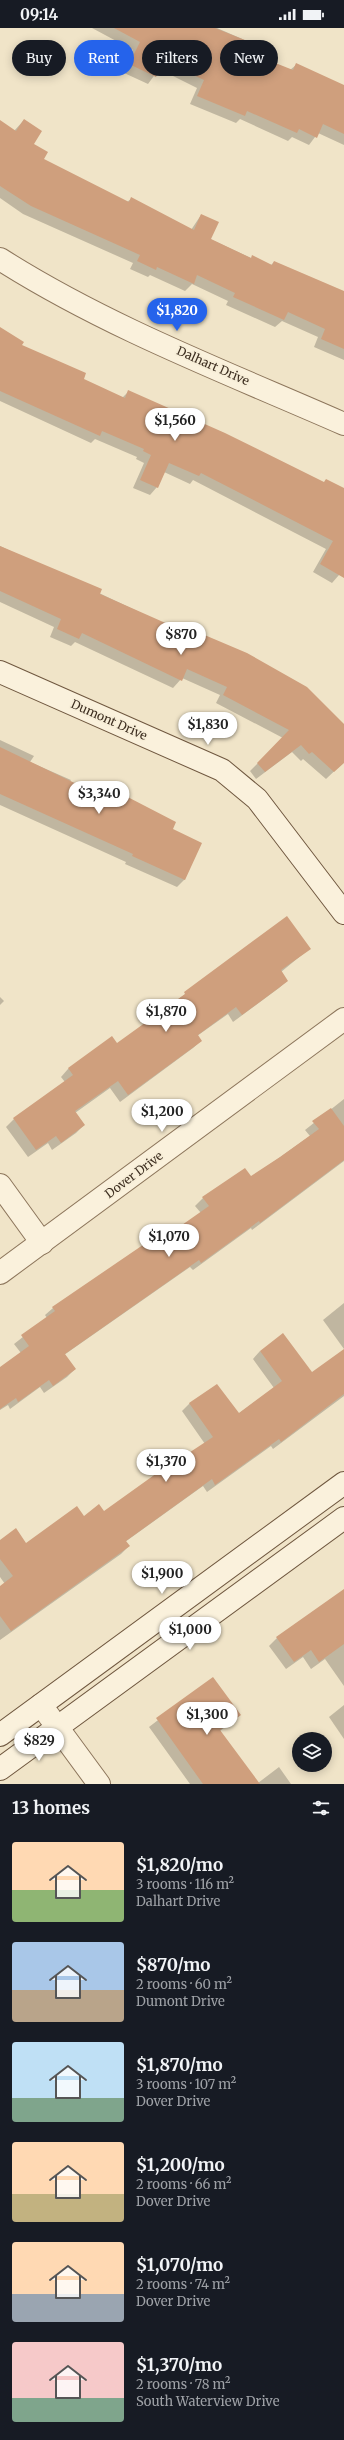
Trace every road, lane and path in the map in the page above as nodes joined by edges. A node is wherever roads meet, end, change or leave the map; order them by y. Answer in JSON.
{"nodes":[{"id":1,"x":0,"y":259,"type":"edge"},
{"id":2,"x":344,"y":424,"type":"edge"},
{"id":3,"x":0,"y":672,"type":"edge"},
{"id":4,"x":344,"y":913,"type":"edge"},
{"id":5,"x":344,"y":1019,"type":"edge"},
{"id":6,"x":0,"y":1185,"type":"edge"},
{"id":7,"x":42,"y":1243,"type":"junction"},
{"id":8,"x":0,"y":1273,"type":"edge"},
{"id":9,"x":344,"y":1483,"type":"edge"},
{"id":10,"x":344,"y":1518,"type":"edge"},
{"id":11,"x":41,"y":1705,"type":"junction"},
{"id":12,"x":57,"y":1727,"type":"junction"},
{"id":13,"x":0,"y":1735,"type":"edge"},
{"id":14,"x":0,"y":1769,"type":"edge"},
{"id":15,"x":99,"y":1784,"type":"edge"}],
"edges":[{"from":1,"to":2,"type":"street","name":"Dalhart Drive"},
{"from":3,"to":4,"type":"street","name":"Dumont Drive"},
{"from":5,"to":7,"type":"street","name":"Dover Drive"},
{"from":6,"to":7,"type":"street"},
{"from":7,"to":8,"type":"street","name":"Dover Drive"},
{"from":9,"to":11,"type":"street"},
{"from":10,"to":12,"type":"street"},
{"from":11,"to":12,"type":"street"},
{"from":11,"to":13,"type":"street"},
{"from":12,"to":14,"type":"street"},
{"from":12,"to":15,"type":"street"}]}
